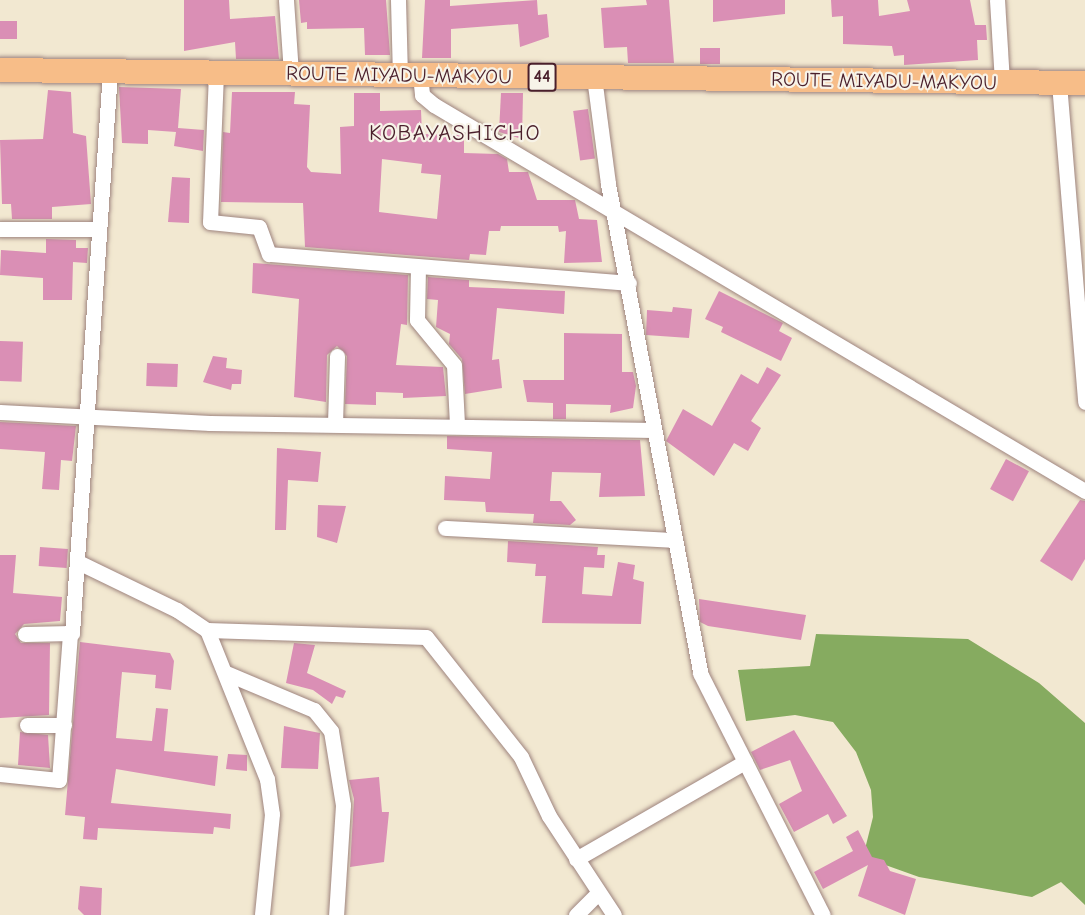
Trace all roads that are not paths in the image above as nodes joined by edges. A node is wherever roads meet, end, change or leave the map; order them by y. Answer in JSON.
{"nodes":[{"id":1,"x":286,"y":0,"type":"edge"},
{"id":2,"x":398,"y":0,"type":"edge"},
{"id":3,"x":997,"y":0,"type":"edge"},
{"id":4,"x":0,"y":70,"type":"edge"},
{"id":5,"x":110,"y":71,"type":"junction"},
{"id":6,"x":216,"y":73,"type":"junction"},
{"id":7,"x":291,"y":73,"type":"junction"},
{"id":8,"x":410,"y":75,"type":"junction"},
{"id":9,"x":594,"y":77,"type":"junction"},
{"id":10,"x":1002,"y":82,"type":"junction"},
{"id":11,"x":1059,"y":83,"type":"junction"},
{"id":12,"x":1085,"y":83,"type":"edge"},
{"id":13,"x":616,"y":210,"type":"junction"},
{"id":14,"x":0,"y":229,"type":"edge"},
{"id":15,"x":98,"y":229,"type":"junction"},
{"id":16,"x":418,"y":267,"type":"junction"},
{"id":17,"x":629,"y":283,"type":"junction"},
{"id":18,"x":338,"y":356,"type":"dead end"},
{"id":19,"x":1085,"y":402,"type":"edge"},
{"id":20,"x":0,"y":412,"type":"edge"},
{"id":21,"x":87,"y":415,"type":"junction"},
{"id":22,"x":335,"y":424,"type":"junction"},
{"id":23,"x":457,"y":425,"type":"junction"},
{"id":24,"x":654,"y":430,"type":"junction"},
{"id":25,"x":1085,"y":490,"type":"edge"},
{"id":26,"x":444,"y":528,"type":"dead end"},
{"id":27,"x":674,"y":540,"type":"junction"},
{"id":28,"x":78,"y":562,"type":"junction"},
{"id":29,"x":207,"y":630,"type":"junction"},
{"id":30,"x":25,"y":633,"type":"dead end"},
{"id":31,"x":70,"y":633,"type":"junction"},
{"id":32,"x":226,"y":673,"type":"junction"},
{"id":33,"x":27,"y":725,"type":"dead end"},
{"id":34,"x":64,"y":725,"type":"junction"},
{"id":35,"x":745,"y":762,"type":"junction"},
{"id":36,"x":0,"y":774,"type":"edge"},
{"id":37,"x":576,"y":860,"type":"junction"},
{"id":38,"x":597,"y":894,"type":"junction"},
{"id":39,"x":262,"y":915,"type":"edge"},
{"id":40,"x":336,"y":915,"type":"edge"},
{"id":41,"x":576,"y":915,"type":"edge"},
{"id":42,"x":614,"y":915,"type":"edge"},
{"id":43,"x":823,"y":915,"type":"edge"}],
"edges":[{"from":1,"to":7,"type":"street"},
{"from":2,"to":8,"type":"street"},
{"from":3,"to":10,"type":"street"},
{"from":4,"to":5,"type":"main road","name":"ROUTE MIYADU-MAKYOU","number":"44"},
{"from":5,"to":6,"type":"main road","name":"ROUTE MIYADU-MAKYOU","number":"44"},
{"from":5,"to":15,"type":"street"},
{"from":6,"to":7,"type":"main road","name":"ROUTE MIYADU-MAKYOU","number":"44"},
{"from":6,"to":16,"type":"street"},
{"from":7,"to":8,"type":"main road","name":"ROUTE MIYADU-MAKYOU","number":"44"},
{"from":8,"to":9,"type":"main road","name":"ROUTE MIYADU-MAKYOU","number":"44"},
{"from":8,"to":13,"type":"street"},
{"from":9,"to":10,"type":"main road","name":"ROUTE MIYADU-MAKYOU","number":"44"},
{"from":9,"to":13,"type":"street"},
{"from":10,"to":11,"type":"main road","name":"ROUTE MIYADU-MAKYOU","number":"44"},
{"from":11,"to":12,"type":"main road","name":"ROUTE MIYADU-MAKYOU","number":"44"},
{"from":11,"to":19,"type":"street"},
{"from":13,"to":17,"type":"street"},
{"from":13,"to":25,"type":"street"},
{"from":14,"to":15,"type":"street"},
{"from":15,"to":21,"type":"street"},
{"from":16,"to":17,"type":"street"},
{"from":16,"to":23,"type":"street"},
{"from":17,"to":24,"type":"street"},
{"from":18,"to":22,"type":"street"},
{"from":20,"to":21,"type":"street"},
{"from":21,"to":22,"type":"street"},
{"from":21,"to":28,"type":"street"},
{"from":22,"to":23,"type":"street"},
{"from":23,"to":24,"type":"street"},
{"from":24,"to":27,"type":"street"},
{"from":26,"to":27,"type":"street"},
{"from":27,"to":35,"type":"street"},
{"from":28,"to":29,"type":"street"},
{"from":28,"to":31,"type":"street"},
{"from":29,"to":32,"type":"street"},
{"from":29,"to":37,"type":"street"},
{"from":30,"to":31,"type":"street"},
{"from":31,"to":34,"type":"street"},
{"from":32,"to":39,"type":"street"},
{"from":32,"to":40,"type":"street"},
{"from":33,"to":34,"type":"street"},
{"from":34,"to":36,"type":"street"},
{"from":35,"to":37,"type":"street"},
{"from":35,"to":43,"type":"street"},
{"from":37,"to":38,"type":"street"},
{"from":38,"to":41,"type":"street"},
{"from":38,"to":42,"type":"street"}]}
